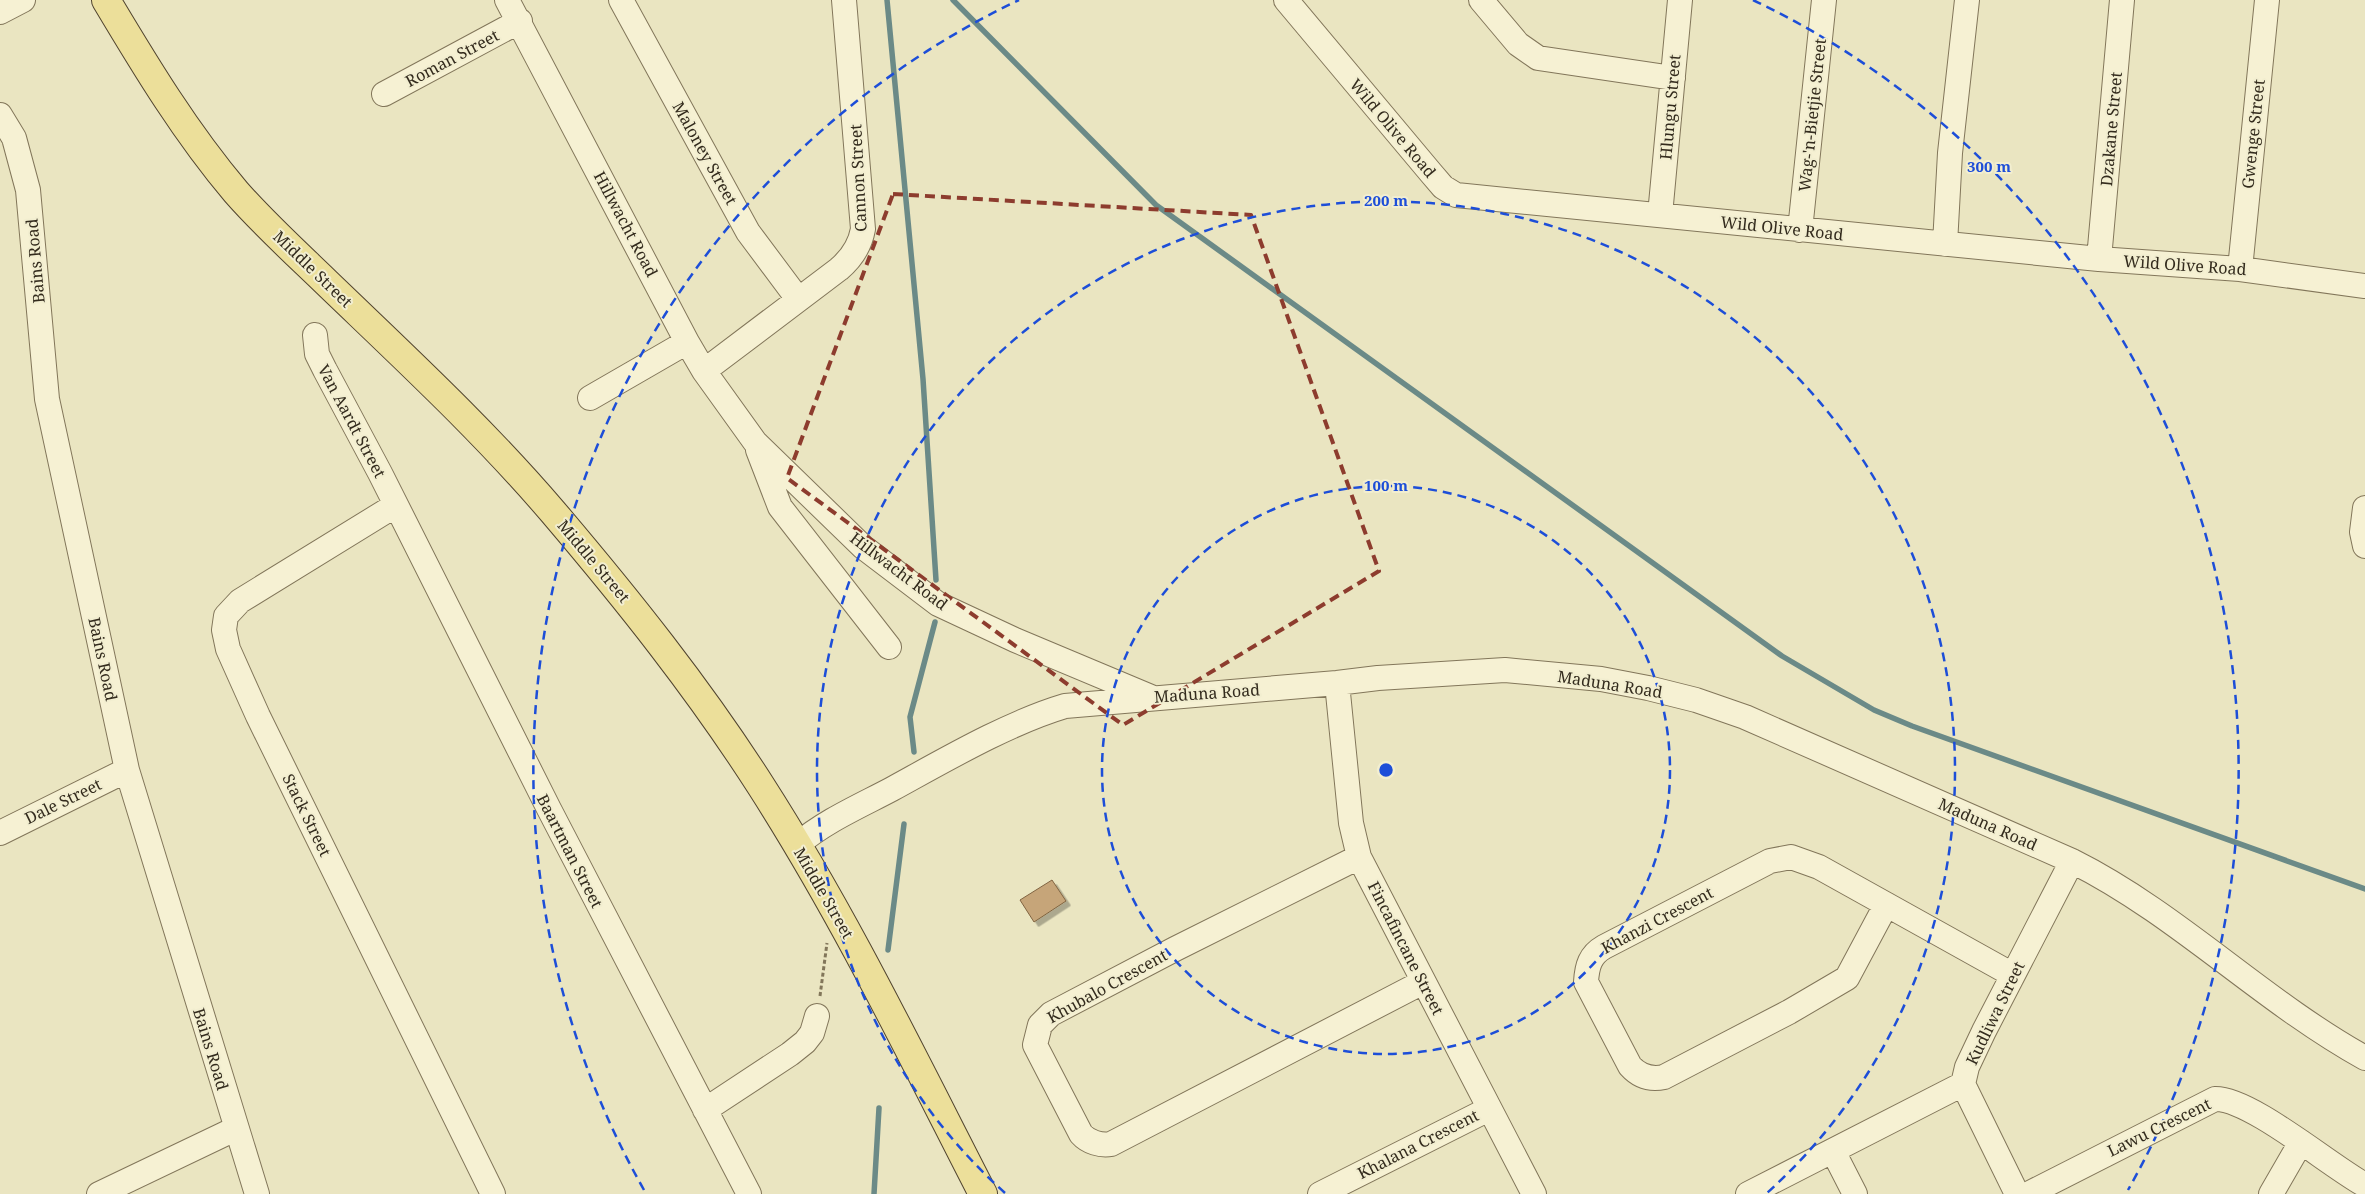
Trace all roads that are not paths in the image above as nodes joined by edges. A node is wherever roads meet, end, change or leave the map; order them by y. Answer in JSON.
{"nodes":[{"id":1,"x":23,"y":0,"type":"edge"},
{"id":2,"x":106,"y":0,"type":"edge"},
{"id":3,"x":507,"y":0,"type":"edge"},
{"id":4,"x":621,"y":0,"type":"edge"},
{"id":5,"x":844,"y":0,"type":"edge"},
{"id":6,"x":1286,"y":0,"type":"edge"},
{"id":7,"x":1481,"y":0,"type":"edge"},
{"id":8,"x":1680,"y":0,"type":"edge"},
{"id":9,"x":1824,"y":0,"type":"edge"},
{"id":10,"x":1967,"y":0,"type":"edge"},
{"id":11,"x":2122,"y":0,"type":"edge"},
{"id":12,"x":2267,"y":0,"type":"edge"},
{"id":13,"x":0,"y":12,"type":"edge"},
{"id":14,"x":520,"y":21,"type":"junction"},
{"id":15,"x":1673,"y":78,"type":"junction"},
{"id":16,"x":384,"y":94,"type":"dead end"},
{"id":17,"x":0,"y":115,"type":"edge"},
{"id":18,"x":1660,"y":215,"type":"junction"},
{"id":19,"x":1800,"y":230,"type":"junction"},
{"id":20,"x":1945,"y":244,"type":"junction"},
{"id":21,"x":2099,"y":259,"type":"junction"},
{"id":22,"x":2240,"y":269,"type":"junction"},
{"id":23,"x":2365,"y":286,"type":"edge"},
{"id":24,"x":798,"y":299,"type":"junction"},
{"id":25,"x":315,"y":335,"type":"dead end"},
{"id":26,"x":687,"y":342,"type":"junction"},
{"id":27,"x":704,"y":371,"type":"junction"},
{"id":28,"x":590,"y":398,"type":"dead end"},
{"id":29,"x":755,"y":442,"type":"junction"},
{"id":30,"x":396,"y":506,"type":"junction"},
{"id":31,"x":2365,"y":508,"type":"edge"},
{"id":32,"x":2365,"y":546,"type":"edge"},
{"id":33,"x":889,"y":646,"type":"dead end"},
{"id":34,"x":1337,"y":684,"type":"junction"},
{"id":35,"x":1153,"y":697,"type":"junction"},
{"id":36,"x":127,"y":770,"type":"junction"},
{"id":37,"x":0,"y":833,"type":"edge"},
{"id":38,"x":796,"y":845,"type":"junction"},
{"id":39,"x":1359,"y":857,"type":"junction"},
{"id":40,"x":2072,"y":862,"type":"junction"},
{"id":41,"x":1886,"y":905,"type":"junction"},
{"id":42,"x":2013,"y":975,"type":"junction"},
{"id":43,"x":1423,"y":982,"type":"junction"},
{"id":44,"x":817,"y":1016,"type":"road end"},
{"id":45,"x":2365,"y":1058,"type":"edge"},
{"id":46,"x":1963,"y":1084,"type":"junction"},
{"id":47,"x":1489,"y":1109,"type":"junction"},
{"id":48,"x":705,"y":1110,"type":"junction"},
{"id":49,"x":236,"y":1129,"type":"junction"},
{"id":50,"x":2302,"y":1142,"type":"junction"},
{"id":51,"x":1833,"y":1151,"type":"junction"},
{"id":52,"x":2365,"y":1185,"type":"edge"},
{"id":53,"x":99,"y":1194,"type":"edge"},
{"id":54,"x":257,"y":1194,"type":"edge"},
{"id":55,"x":493,"y":1194,"type":"edge"},
{"id":56,"x":749,"y":1194,"type":"edge"},
{"id":57,"x":983,"y":1194,"type":"edge"},
{"id":58,"x":1320,"y":1194,"type":"edge"},
{"id":59,"x":1534,"y":1194,"type":"edge"},
{"id":60,"x":1748,"y":1194,"type":"edge"},
{"id":61,"x":1856,"y":1194,"type":"edge"},
{"id":62,"x":2017,"y":1194,"type":"edge"},
{"id":63,"x":2028,"y":1194,"type":"edge"},
{"id":64,"x":2271,"y":1194,"type":"edge"}],
"edges":[{"from":1,"to":13,"type":"street"},
{"from":2,"to":38,"type":"main road","name":"Middle Street"},
{"from":3,"to":14,"type":"street","name":"Hillwacht Road"},
{"from":4,"to":24,"type":"street","name":"Maloney Street"},
{"from":5,"to":24,"type":"street","name":"Cannon Street"},
{"from":6,"to":18,"type":"street","name":"Wild Olive Road"},
{"from":7,"to":15,"type":"street"},
{"from":8,"to":15,"type":"street","name":"Hlungu Street"},
{"from":9,"to":19,"type":"street","name":"Wag-'n-Bietjie Street"},
{"from":10,"to":20,"type":"street"},
{"from":11,"to":21,"type":"street","name":"Dzakane Street"},
{"from":12,"to":22,"type":"street","name":"Gwenge Street"},
{"from":14,"to":16,"type":"street","name":"Roman Street"},
{"from":14,"to":26,"type":"street","name":"Hillwacht Road"},
{"from":15,"to":18,"type":"street","name":"Hlungu Street"},
{"from":17,"to":36,"type":"street","name":"Bains Road"},
{"from":18,"to":19,"type":"street","name":"Wild Olive Road"},
{"from":19,"to":20,"type":"street","name":"Wild Olive Road"},
{"from":20,"to":21,"type":"street","name":"Wild Olive Road"},
{"from":21,"to":22,"type":"street","name":"Wild Olive Road"},
{"from":22,"to":23,"type":"street","name":"Wild Olive Road"},
{"from":24,"to":27,"type":"street","name":"Cannon Street"},
{"from":25,"to":30,"type":"street","name":"Van Aardt Street"},
{"from":26,"to":27,"type":"street","name":"Hillwacht Road"},
{"from":26,"to":28,"type":"street"},
{"from":27,"to":29,"type":"street","name":"Hillwacht Road"},
{"from":29,"to":33,"type":"street","name":"Hillwacht Road"},
{"from":29,"to":35,"type":"street","name":"Hillwacht Road"},
{"from":30,"to":48,"type":"street","name":"Baartman Street"},
{"from":30,"to":55,"type":"street","name":"Stack Street"},
{"from":31,"to":32,"type":"street"},
{"from":34,"to":35,"type":"street","name":"Maduna Road"},
{"from":34,"to":39,"type":"street","name":"Fincafincane Street"},
{"from":34,"to":40,"type":"street","name":"Maduna Road"},
{"from":35,"to":38,"type":"street","name":"Maduna Road"},
{"from":36,"to":37,"type":"street","name":"Dale Street"},
{"from":36,"to":49,"type":"street","name":"Bains Road"},
{"from":38,"to":57,"type":"main road","name":"Middle Street"},
{"from":39,"to":43,"type":"street","name":"Fincafincane Street"},
{"from":39,"to":43,"type":"street","name":"Khubalo Crescent"},
{"from":40,"to":42,"type":"street","name":"Kudliwa Street"},
{"from":40,"to":45,"type":"street","name":"Maduna Road"},
{"from":41,"to":41,"type":"street","name":"Khanzi Crescent"},
{"from":41,"to":42,"type":"street","name":"Khanzi Crescent"},
{"from":42,"to":46,"type":"street","name":"Kudliwa Street"},
{"from":43,"to":47,"type":"street","name":"Fincafincane Street"},
{"from":44,"to":48,"type":"street"},
{"from":46,"to":51,"type":"street"},
{"from":46,"to":62,"type":"street","name":"Kudliwa Street"},
{"from":47,"to":58,"type":"street","name":"Khalana Crescent"},
{"from":47,"to":59,"type":"street","name":"Fincafincane Street"},
{"from":48,"to":56,"type":"street","name":"Baartman Street"},
{"from":49,"to":53,"type":"street"},
{"from":49,"to":54,"type":"street","name":"Bains Road"},
{"from":50,"to":52,"type":"street","name":"Lawu Crescent"},
{"from":50,"to":63,"type":"street","name":"Lawu Crescent"},
{"from":50,"to":64,"type":"street"},
{"from":51,"to":60,"type":"street"},
{"from":51,"to":61,"type":"street"}]}
